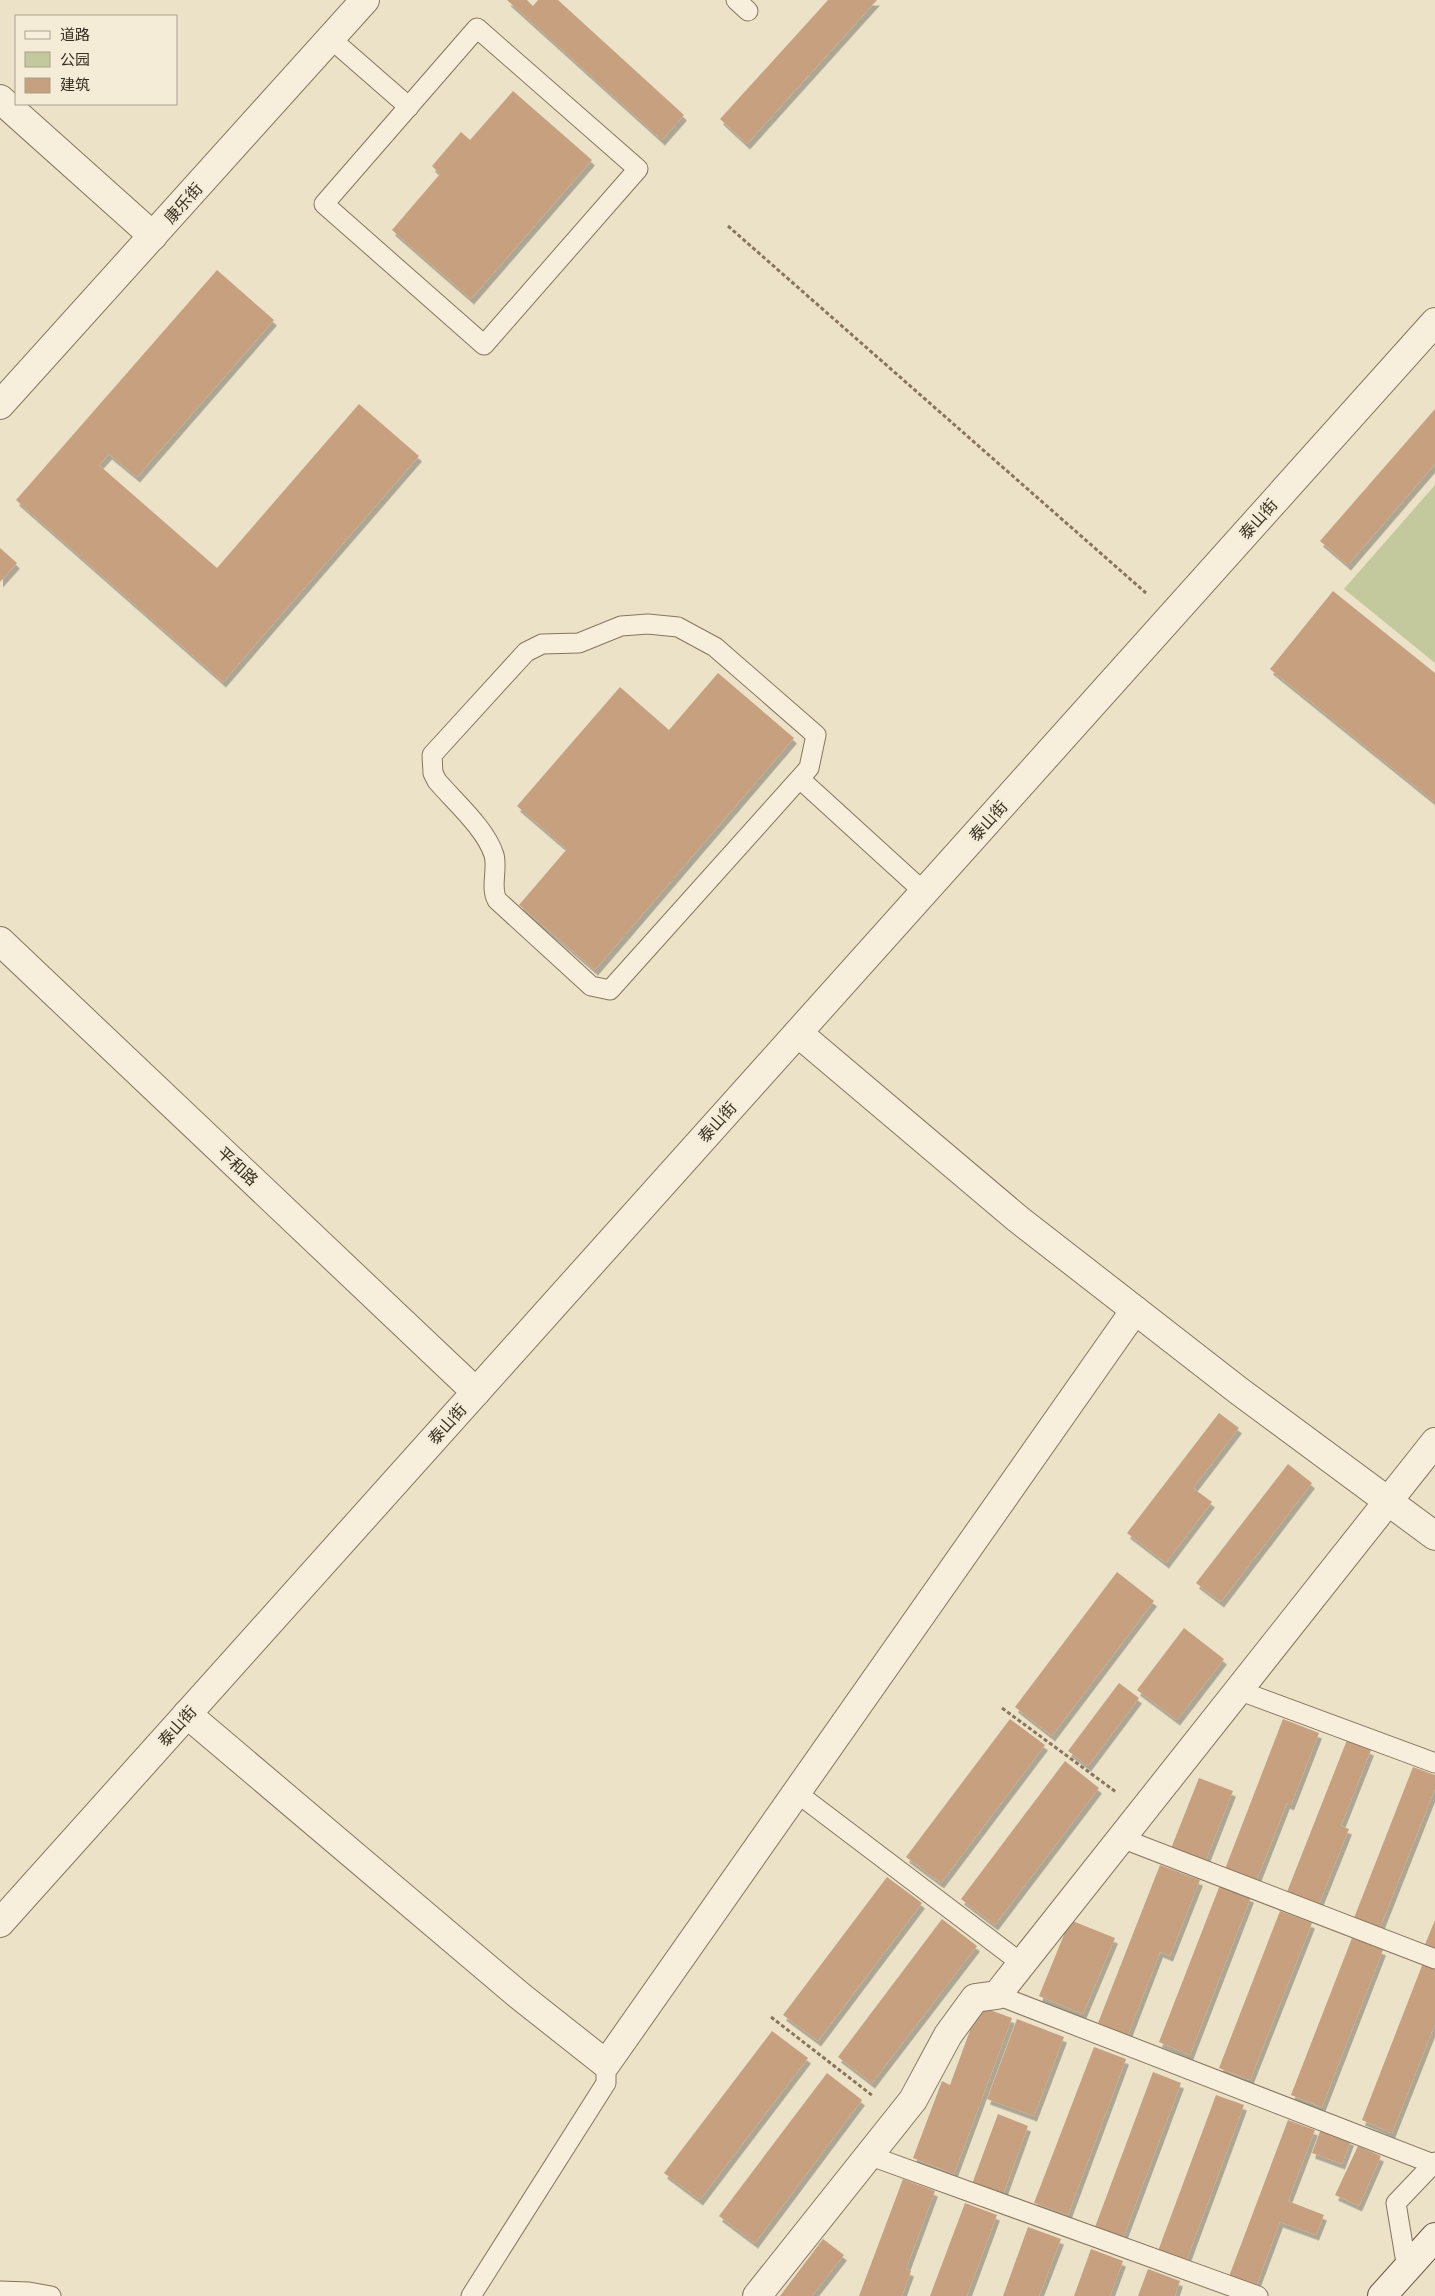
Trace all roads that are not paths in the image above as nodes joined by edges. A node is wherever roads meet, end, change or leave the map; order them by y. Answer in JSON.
{"nodes":[{"id":1,"x":365,"y":0,"type":"edge"},
{"id":2,"x":330,"y":38,"type":"junction"},
{"id":3,"x":0,"y":99,"type":"edge"},
{"id":4,"x":409,"y":107,"type":"junction"},
{"id":5,"x":152,"y":236,"type":"junction"},
{"id":6,"x":1435,"y":322,"type":"edge"},
{"id":7,"x":0,"y":405,"type":"edge"},
{"id":8,"x":800,"y":780,"type":"junction"},
{"id":9,"x":924,"y":892,"type":"junction"},
{"id":10,"x":0,"y":941,"type":"edge"},
{"id":11,"x":798,"y":1033,"type":"junction"},
{"id":12,"x":1135,"y":1310,"type":"junction"},
{"id":13,"x":476,"y":1392,"type":"junction"},
{"id":14,"x":1435,"y":1442,"type":"edge"},
{"id":15,"x":1388,"y":1501,"type":"junction"},
{"id":16,"x":1435,"y":1536,"type":"edge"},
{"id":17,"x":1238,"y":1690,"type":"junction"},
{"id":18,"x":187,"y":1714,"type":"junction"},
{"id":19,"x":1435,"y":1764,"type":"edge"},
{"id":20,"x":797,"y":1793,"type":"junction"},
{"id":21,"x":1120,"y":1838,"type":"junction"},
{"id":22,"x":0,"y":1923,"type":"edge"},
{"id":23,"x":1435,"y":1959,"type":"edge"},
{"id":24,"x":1021,"y":1963,"type":"junction"},
{"id":25,"x":997,"y":1995,"type":"junction"},
{"id":26,"x":606,"y":2064,"type":"junction"},
{"id":27,"x":868,"y":2156,"type":"junction"},
{"id":28,"x":1434,"y":2163,"type":"edge"},
{"id":29,"x":1435,"y":2237,"type":"edge"},
{"id":30,"x":1407,"y":2269,"type":"junction"},
{"id":31,"x":0,"y":2291,"type":"edge"},
{"id":32,"x":50,"y":2296,"type":"edge"},
{"id":33,"x":470,"y":2296,"type":"edge"},
{"id":34,"x":757,"y":2296,"type":"edge"},
{"id":35,"x":1258,"y":2296,"type":"edge"},
{"id":36,"x":1382,"y":2296,"type":"edge"}],
"edges":[{"from":1,"to":2,"type":"street","name":"康乐街"},
{"from":2,"to":4,"type":"lane"},
{"from":2,"to":5,"type":"street","name":"康乐街"},
{"from":3,"to":5,"type":"street"},
{"from":4,"to":4,"type":"lane"},
{"from":5,"to":7,"type":"street","name":"康乐街"},
{"from":6,"to":9,"type":"street","name":"泰山街"},
{"from":8,"to":8,"type":"lane"},
{"from":8,"to":9,"type":"lane"},
{"from":9,"to":11,"type":"street","name":"泰山街"},
{"from":10,"to":13,"type":"street","name":"平和路"},
{"from":11,"to":12,"type":"street"},
{"from":11,"to":13,"type":"street","name":"泰山街"},
{"from":12,"to":15,"type":"street"},
{"from":12,"to":20,"type":"street"},
{"from":13,"to":18,"type":"street","name":"泰山街"},
{"from":14,"to":15,"type":"street"},
{"from":15,"to":16,"type":"street"},
{"from":15,"to":17,"type":"street"},
{"from":17,"to":19,"type":"lane"},
{"from":17,"to":21,"type":"street"},
{"from":18,"to":22,"type":"street","name":"泰山街"},
{"from":18,"to":26,"type":"street"},
{"from":20,"to":24,"type":"lane"},
{"from":20,"to":26,"type":"street"},
{"from":21,"to":23,"type":"lane"},
{"from":21,"to":24,"type":"street"},
{"from":24,"to":25,"type":"street"},
{"from":25,"to":27,"type":"street"},
{"from":25,"to":28,"type":"lane"},
{"from":26,"to":33,"type":"lane"},
{"from":27,"to":34,"type":"street"},
{"from":27,"to":35,"type":"lane"},
{"from":28,"to":30,"type":"lane"},
{"from":29,"to":30,"type":"street"},
{"from":30,"to":36,"type":"street"},
{"from":31,"to":32,"type":"lane"}]}
